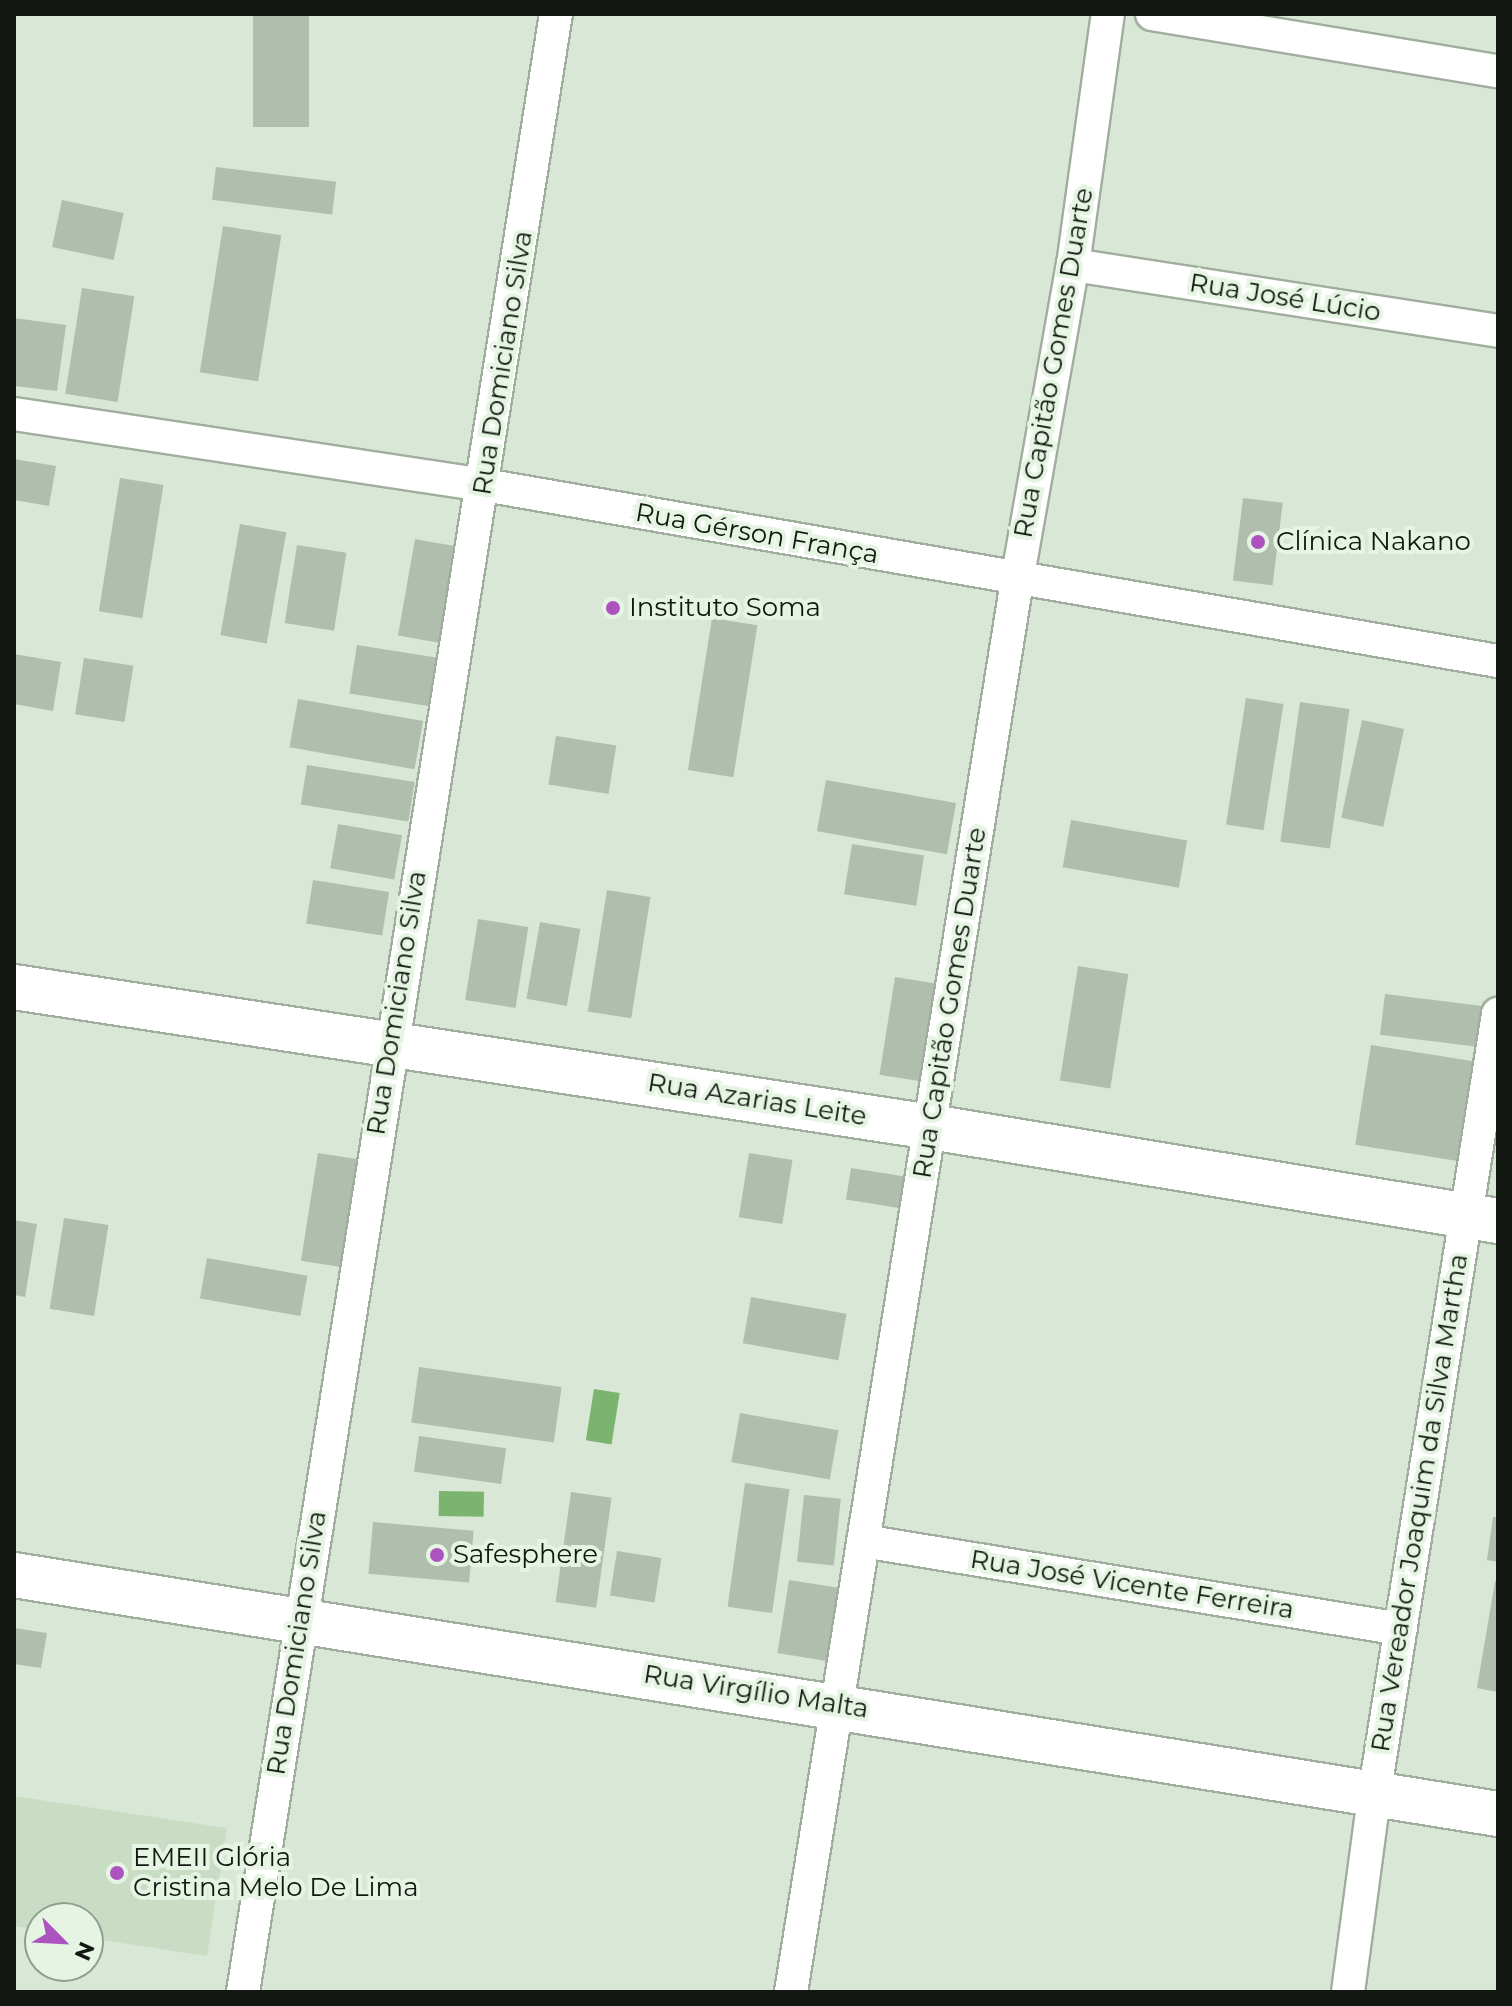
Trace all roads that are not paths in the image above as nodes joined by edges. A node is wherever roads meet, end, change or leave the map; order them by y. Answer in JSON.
{"nodes":[{"id":1,"x":556,"y":14,"type":"edge"},
{"id":2,"x":1108,"y":14,"type":"edge"},
{"id":3,"x":1152,"y":14,"type":"edge"},
{"id":4,"x":1498,"y":71,"type":"edge"},
{"id":5,"x":1073,"y":265,"type":"junction"},
{"id":6,"x":1498,"y":331,"type":"edge"},
{"id":7,"x":14,"y":414,"type":"edge"},
{"id":8,"x":484,"y":485,"type":"junction"},
{"id":9,"x":1017,"y":581,"type":"junction"},
{"id":10,"x":1498,"y":661,"type":"edge"},
{"id":11,"x":14,"y":987,"type":"edge"},
{"id":12,"x":1498,"y":1014,"type":"edge"},
{"id":13,"x":390,"y":1042,"type":"junction"},
{"id":14,"x":931,"y":1127,"type":"junction"},
{"id":15,"x":1482,"y":1218,"type":"edge"},
{"id":16,"x":863,"y":1541,"type":"junction"},
{"id":17,"x":14,"y":1575,"type":"edge"},
{"id":18,"x":301,"y":1620,"type":"junction"},
{"id":19,"x":1401,"y":1629,"type":"junction"},
{"id":20,"x":837,"y":1704,"type":"junction"},
{"id":21,"x":1374,"y":1796,"type":"junction"},
{"id":22,"x":1498,"y":1814,"type":"edge"},
{"id":23,"x":243,"y":1992,"type":"edge"},
{"id":24,"x":791,"y":1992,"type":"edge"},
{"id":25,"x":1348,"y":1992,"type":"edge"}],
"edges":[{"from":1,"to":8,"type":"street","name":"Rua Domiciano Silva"},
{"from":2,"to":5,"type":"street","name":"Rua Capitão Gomes Duarte"},
{"from":3,"to":4,"type":"street"},
{"from":5,"to":6,"type":"street","name":"Rua José Lúcio"},
{"from":5,"to":9,"type":"street","name":"Rua Capitão Gomes Duarte"},
{"from":7,"to":8,"type":"street","name":"Rua Gérson França"},
{"from":8,"to":9,"type":"street","name":"Rua Gérson França"},
{"from":8,"to":13,"type":"street","name":"Rua Domiciano Silva"},
{"from":9,"to":10,"type":"street","name":"Rua Gérson França"},
{"from":9,"to":14,"type":"street","name":"Rua Capitão Gomes Duarte"},
{"from":11,"to":13,"type":"street","name":"Rua Azarias Leite"},
{"from":12,"to":15,"type":"street","name":"Rua Vereador Joaquim da Silva Martha"},
{"from":13,"to":14,"type":"street","name":"Rua Azarias Leite"},
{"from":13,"to":18,"type":"street","name":"Rua Domiciano Silva"},
{"from":14,"to":15,"type":"street","name":"Rua Azarias Leite"},
{"from":14,"to":16,"type":"street","name":"Rua Capitão Gomes Duarte"},
{"from":15,"to":19,"type":"street","name":"Rua Vereador Joaquim da Silva Martha"},
{"from":16,"to":19,"type":"street","name":"Rua José Vicente Ferreira"},
{"from":16,"to":20,"type":"street","name":"Rua Capitão Gomes Duarte"},
{"from":17,"to":18,"type":"street","name":"Rua Virgílio Malta"},
{"from":18,"to":20,"type":"street","name":"Rua Virgílio Malta"},
{"from":18,"to":23,"type":"street","name":"Rua Domiciano Silva"},
{"from":19,"to":21,"type":"street","name":"Rua Vereador Joaquim da Silva Martha"},
{"from":20,"to":21,"type":"street","name":"Rua Virgílio Malta"},
{"from":20,"to":24,"type":"street","name":"Rua Capitão Gomes Duarte"},
{"from":21,"to":22,"type":"street","name":"Rua Virgílio Malta"},
{"from":21,"to":25,"type":"street","name":"Rua Vereador Joaquim da Silva Martha"}]}
